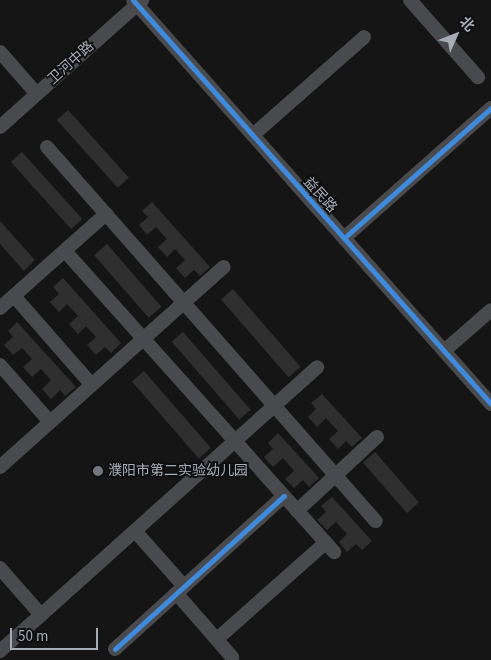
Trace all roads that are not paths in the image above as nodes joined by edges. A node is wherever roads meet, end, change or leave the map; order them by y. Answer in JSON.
{"nodes":[{"id":1,"x":410,"y":0,"type":"edge"},
{"id":2,"x":137,"y":2,"type":"edge"},
{"id":3,"x":364,"y":37,"type":"dead end"},
{"id":4,"x":0,"y":52,"type":"edge"},
{"id":5,"x":478,"y":77,"type":"dead end"},
{"id":6,"x":37,"y":94,"type":"junction"},
{"id":7,"x":491,"y":108,"type":"edge"},
{"id":8,"x":0,"y":127,"type":"edge"},
{"id":9,"x":253,"y":135,"type":"junction"},
{"id":10,"x":47,"y":147,"type":"dead end"},
{"id":11,"x":106,"y":214,"type":"junction"},
{"id":12,"x":344,"y":238,"type":"junction"},
{"id":13,"x":65,"y":251,"type":"junction"},
{"id":14,"x":224,"y":267,"type":"dead end"},
{"id":15,"x":14,"y":296,"type":"junction"},
{"id":16,"x":184,"y":303,"type":"junction"},
{"id":17,"x":0,"y":308,"type":"edge"},
{"id":18,"x":491,"y":310,"type":"edge"},
{"id":19,"x":143,"y":339,"type":"junction"},
{"id":20,"x":444,"y":351,"type":"junction"},
{"id":21,"x":0,"y":365,"type":"edge"},
{"id":22,"x":317,"y":367,"type":"dead end"},
{"id":23,"x":92,"y":385,"type":"junction"},
{"id":24,"x":491,"y":404,"type":"edge"},
{"id":25,"x":274,"y":405,"type":"junction"},
{"id":26,"x":50,"y":422,"type":"junction"},
{"id":27,"x":377,"y":437,"type":"dead end"},
{"id":28,"x":234,"y":442,"type":"junction"},
{"id":29,"x":0,"y":467,"type":"edge"},
{"id":30,"x":336,"y":475,"type":"junction"},
{"id":31,"x":284,"y":496,"type":"junction"},
{"id":32,"x":297,"y":511,"type":"junction"},
{"id":33,"x":376,"y":521,"type":"dead end"},
{"id":34,"x":134,"y":532,"type":"junction"},
{"id":35,"x":0,"y":568,"type":"edge"},
{"id":36,"x":180,"y":590,"type":"junction"},
{"id":37,"x":41,"y":615,"type":"junction"},
{"id":38,"x":216,"y":639,"type":"junction"},
{"id":39,"x":115,"y":649,"type":"dead end"},
{"id":40,"x":0,"y":651,"type":"edge"},
{"id":41,"x":232,"y":656,"type":"dead end"}],
"edges":[{"from":1,"to":5,"type":"street"},
{"from":2,"to":6,"type":"street","name":"卫河中路"},
{"from":2,"to":9,"type":"street","name":"益民路"},
{"from":3,"to":9,"type":"street"},
{"from":4,"to":6,"type":"street"},
{"from":6,"to":8,"type":"street","name":"卫河中路"},
{"from":7,"to":12,"type":"street"},
{"from":9,"to":12,"type":"street","name":"益民路"},
{"from":10,"to":11,"type":"street"},
{"from":11,"to":13,"type":"street"},
{"from":11,"to":16,"type":"street"},
{"from":12,"to":20,"type":"street","name":"益民路"},
{"from":13,"to":15,"type":"street"},
{"from":13,"to":19,"type":"street"},
{"from":14,"to":16,"type":"street"},
{"from":15,"to":17,"type":"street"},
{"from":15,"to":23,"type":"street"},
{"from":16,"to":19,"type":"street"},
{"from":16,"to":25,"type":"street"},
{"from":18,"to":20,"type":"street"},
{"from":19,"to":23,"type":"street"},
{"from":19,"to":28,"type":"street"},
{"from":20,"to":24,"type":"street","name":"益民路"},
{"from":21,"to":26,"type":"street"},
{"from":22,"to":25,"type":"street"},
{"from":23,"to":26,"type":"street"},
{"from":25,"to":28,"type":"street"},
{"from":25,"to":30,"type":"street"},
{"from":26,"to":29,"type":"street"},
{"from":27,"to":30,"type":"street"},
{"from":28,"to":31,"type":"street"},
{"from":28,"to":34,"type":"street"},
{"from":30,"to":32,"type":"street"},
{"from":30,"to":33,"type":"street"},
{"from":31,"to":32,"type":"street"},
{"from":31,"to":36,"type":"street"},
{"from":32,"to":38,"type":"street"},
{"from":34,"to":36,"type":"street"},
{"from":34,"to":37,"type":"street"},
{"from":35,"to":37,"type":"street"},
{"from":36,"to":38,"type":"street"},
{"from":36,"to":39,"type":"street"},
{"from":37,"to":40,"type":"street"},
{"from":38,"to":41,"type":"street"}]}
